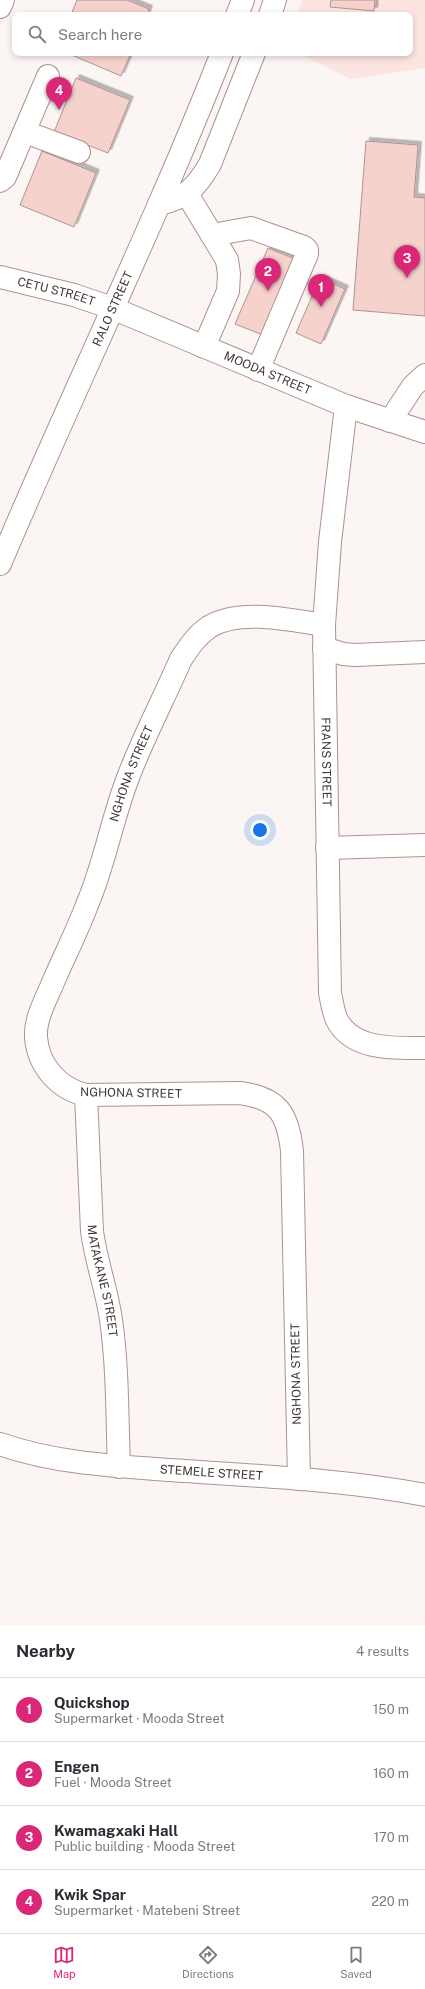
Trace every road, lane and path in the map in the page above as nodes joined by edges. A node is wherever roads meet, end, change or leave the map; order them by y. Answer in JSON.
{"nodes":[{"id":1,"x":3,"y":0,"type":"edge"},
{"id":2,"x":243,"y":0,"type":"edge"},
{"id":3,"x":276,"y":0,"type":"edge"},
{"id":4,"x":0,"y":7,"type":"edge"},
{"id":5,"x":238,"y":12,"type":"edge"},
{"id":6,"x":271,"y":12,"type":"edge"},
{"id":7,"x":221,"y":56,"type":"edge"},
{"id":8,"x":253,"y":56,"type":"edge"},
{"id":9,"x":48,"y":76,"type":"dead end"},
{"id":10,"x":25,"y":132,"type":"junction"},
{"id":11,"x":79,"y":152,"type":"dead end"},
{"id":12,"x":0,"y":181,"type":"edge"},
{"id":13,"x":187,"y":194,"type":"junction"},
{"id":14,"x":159,"y":204,"type":"junction"},
{"id":15,"x":212,"y":235,"type":"junction"},
{"id":16,"x":0,"y":277,"type":"edge"},
{"id":17,"x":112,"y":308,"type":"junction"},
{"id":18,"x":204,"y":347,"type":"junction"},
{"id":19,"x":258,"y":370,"type":"junction"},
{"id":20,"x":425,"y":375,"type":"edge"},
{"id":21,"x":346,"y":406,"type":"junction"},
{"id":22,"x":390,"y":421,"type":"junction"},
{"id":23,"x":425,"y":432,"type":"edge"},
{"id":24,"x":0,"y":564,"type":"edge"},
{"id":25,"x":324,"y":624,"type":"junction"},
{"id":26,"x":324,"y":648,"type":"junction"},
{"id":27,"x":425,"y":652,"type":"edge"},
{"id":28,"x":425,"y":845,"type":"edge"},
{"id":29,"x":327,"y":848,"type":"junction"},
{"id":30,"x":425,"y":1048,"type":"edge"},
{"id":31,"x":86,"y":1095,"type":"junction"},
{"id":32,"x":0,"y":1444,"type":"edge"},
{"id":33,"x":119,"y":1467,"type":"junction"},
{"id":34,"x":298,"y":1479,"type":"junction"},
{"id":35,"x":425,"y":1495,"type":"edge"}],
"edges":[{"from":1,"to":4,"type":"street"},
{"from":2,"to":5,"type":"street"},
{"from":3,"to":6,"type":"street"},
{"from":7,"to":14,"type":"street","name":"RALO STREET"},
{"from":8,"to":13,"type":"street"},
{"from":9,"to":10,"type":"street"},
{"from":10,"to":11,"type":"street"},
{"from":10,"to":12,"type":"street"},
{"from":13,"to":14,"type":"street"},
{"from":13,"to":15,"type":"street"},
{"from":14,"to":17,"type":"street","name":"RALO STREET"},
{"from":15,"to":18,"type":"street"},
{"from":15,"to":19,"type":"street"},
{"from":16,"to":17,"type":"street","name":"CETU STREET"},
{"from":17,"to":18,"type":"street","name":"MOODA STREET"},
{"from":17,"to":24,"type":"street","name":"RALO STREET"},
{"from":18,"to":19,"type":"street","name":"MOODA STREET"},
{"from":19,"to":21,"type":"street","name":"MOODA STREET"},
{"from":20,"to":22,"type":"street"},
{"from":21,"to":22,"type":"street","name":"MOODA STREET"},
{"from":21,"to":25,"type":"street","name":"FRANS STREET"},
{"from":22,"to":23,"type":"street","name":"MOODA STREET"},
{"from":25,"to":26,"type":"street","name":"FRANS STREET"},
{"from":25,"to":31,"type":"street","name":"NGHONA STREET"},
{"from":26,"to":27,"type":"street"},
{"from":26,"to":29,"type":"street","name":"FRANS STREET"},
{"from":28,"to":29,"type":"street"},
{"from":29,"to":30,"type":"street","name":"FRANS STREET"},
{"from":31,"to":33,"type":"street","name":"MATAKANE STREET"},
{"from":31,"to":34,"type":"street","name":"NGHONA STREET"},
{"from":32,"to":33,"type":"street","name":"STEMELE STREET"},
{"from":33,"to":34,"type":"street","name":"STEMELE STREET"},
{"from":34,"to":35,"type":"street","name":"STEMELE STREET"}]}
